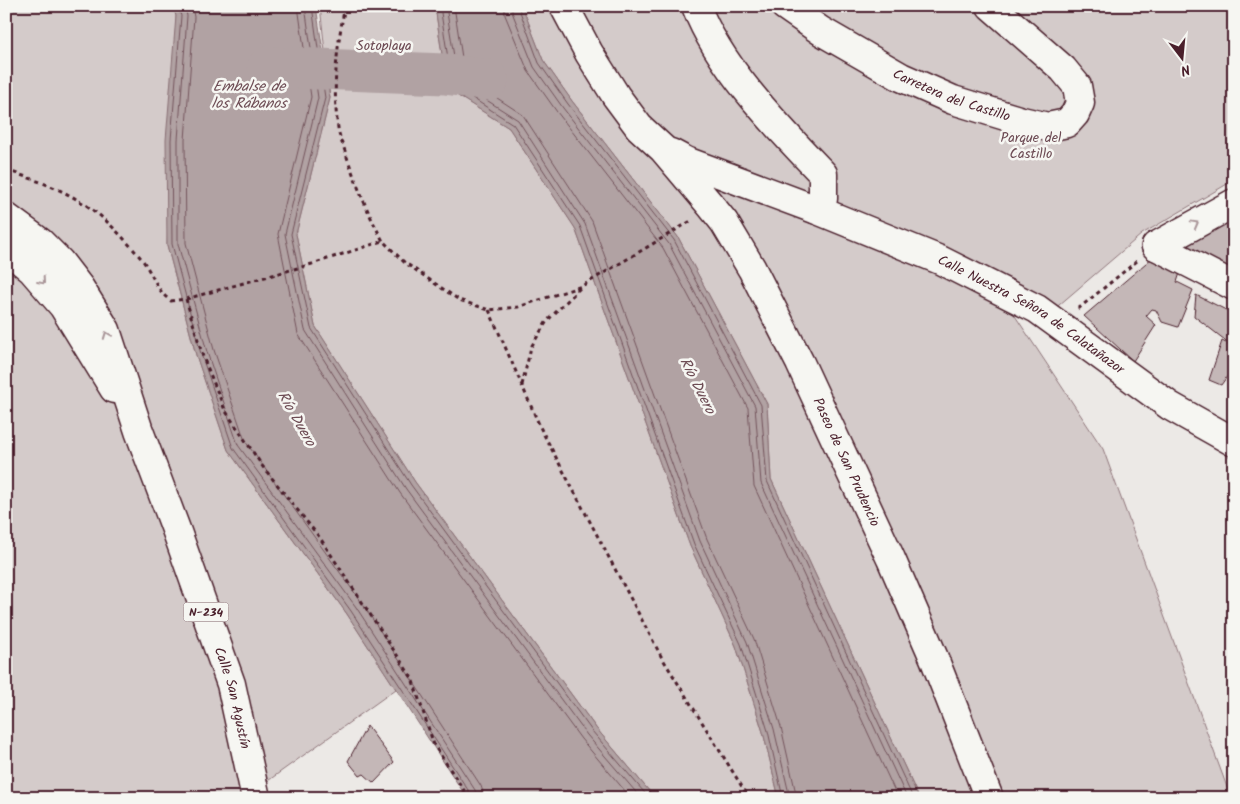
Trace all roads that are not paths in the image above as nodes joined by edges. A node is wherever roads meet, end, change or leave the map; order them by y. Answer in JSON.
{"nodes":[{"id":1,"x":564,"y":6,"type":"edge"},
{"id":2,"x":696,"y":6,"type":"edge"},
{"id":3,"x":785,"y":6,"type":"edge"},
{"id":4,"x":991,"y":6,"type":"edge"},
{"id":5,"x":663,"y":149,"type":"junction"},
{"id":6,"x":1234,"y":203,"type":"edge"},
{"id":7,"x":817,"y":210,"type":"junction"},
{"id":8,"x":6,"y":217,"type":"edge"},
{"id":9,"x":6,"y":248,"type":"edge"},
{"id":10,"x":1234,"y":286,"type":"edge"},
{"id":11,"x":139,"y":431,"type":"junction"},
{"id":12,"x":1234,"y":442,"type":"edge"},
{"id":13,"x":256,"y":798,"type":"edge"},
{"id":14,"x":989,"y":798,"type":"edge"}],
"edges":[{"from":1,"to":5,"type":"street","name":"Paseo de San Prudencio"},
{"from":2,"to":7,"type":"street"},
{"from":3,"to":4,"type":"street","name":"Carretera del Castillo"},
{"from":5,"to":7,"type":"street","name":"Paseo de San Prudencio"},
{"from":5,"to":14,"type":"street","name":"Paseo de San Prudencio"},
{"from":10,"to":6,"type":"street","one_way":true},
{"from":7,"to":12,"type":"street","name":"Calle Nuestra Señora de Calatañazor"},
{"from":11,"to":8,"type":"street","number":"N-234","one_way":true},
{"from":9,"to":11,"type":"street","number":"N-234","one_way":true},
{"from":11,"to":13,"type":"street","name":"Calle San Agustín","number":"N-234"}]}
